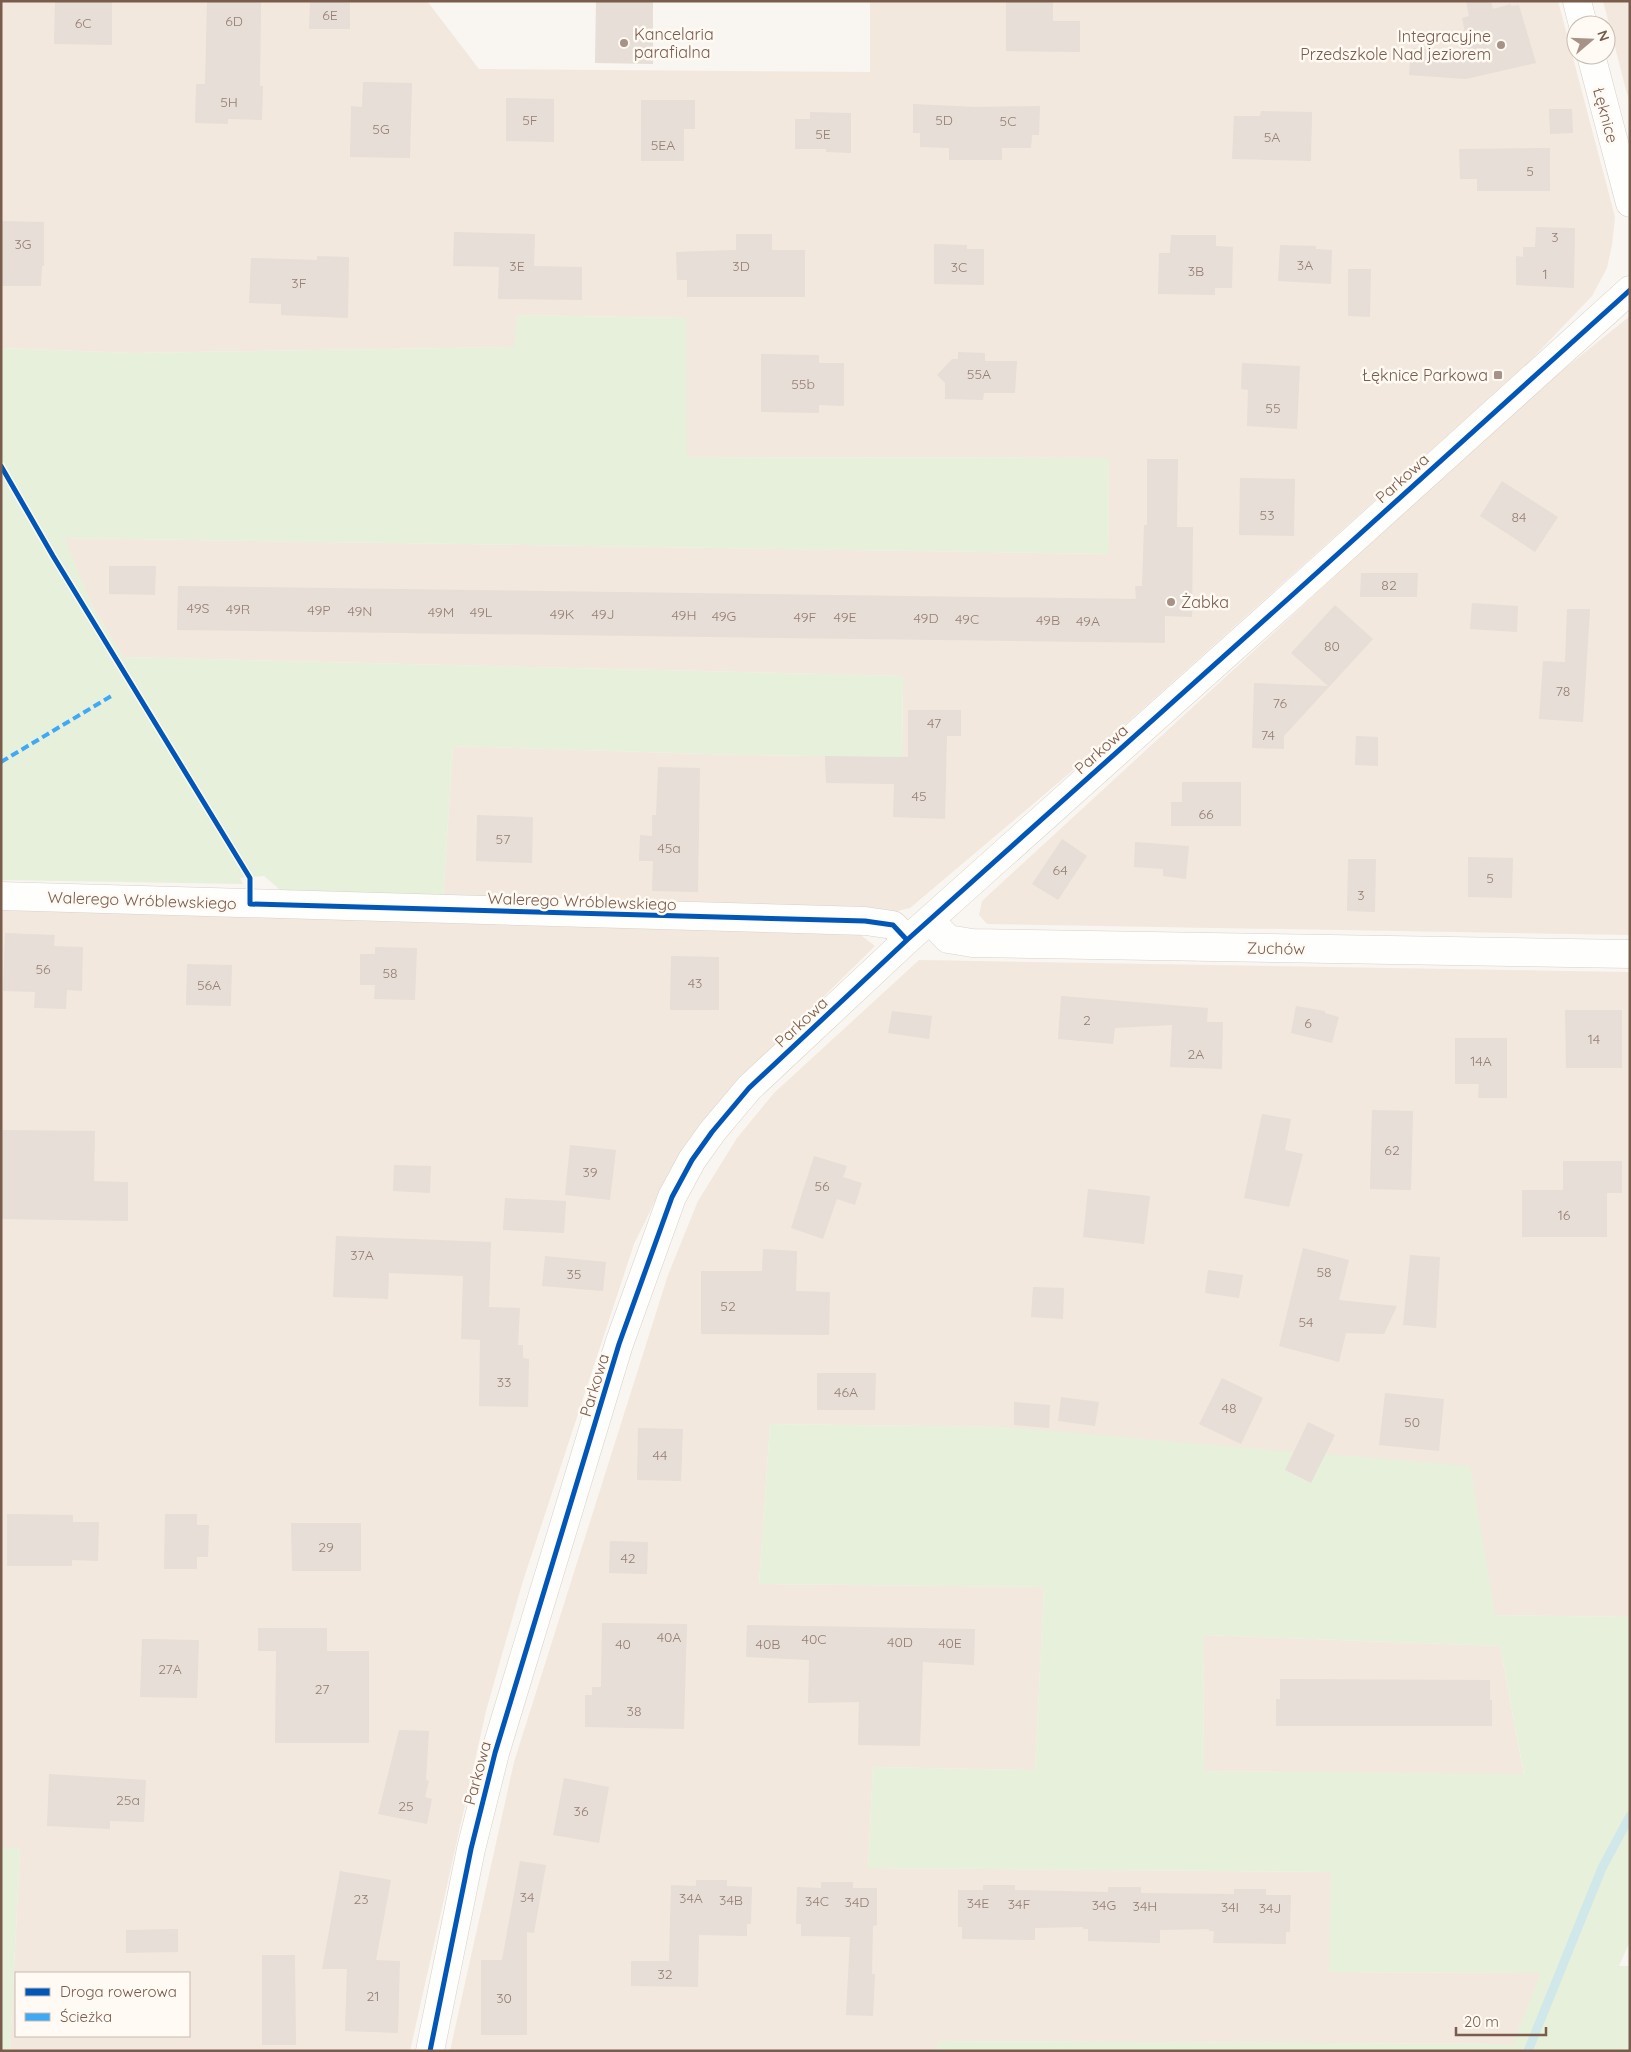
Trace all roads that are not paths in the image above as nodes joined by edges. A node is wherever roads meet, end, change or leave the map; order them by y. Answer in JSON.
{"nodes":[{"id":1,"x":1576,"y":1,"type":"edge"},
{"id":2,"x":1580,"y":15,"type":"edge"},
{"id":3,"x":1594,"y":65,"type":"edge"},
{"id":4,"x":1630,"y":203,"type":"edge"},
{"id":5,"x":1630,"y":290,"type":"edge"},
{"id":6,"x":1,"y":896,"type":"edge"},
{"id":7,"x":930,"y":920,"type":"junction"},
{"id":8,"x":907,"y":940,"type":"junction"},
{"id":9,"x":1630,"y":954,"type":"edge"},
{"id":10,"x":430,"y":2051,"type":"edge"}],
"edges":[{"from":1,"to":2,"type":"street"},
{"from":3,"to":4,"type":"street","name":"Łęknice"},
{"from":5,"to":7,"type":"street","name":"Parkowa"},
{"from":6,"to":8,"type":"street","name":"Walerego Wróblewskiego"},
{"from":7,"to":8,"type":"street","name":"Parkowa"},
{"from":7,"to":9,"type":"street","name":"Zuchów"},
{"from":8,"to":10,"type":"street","name":"Parkowa"}]}
